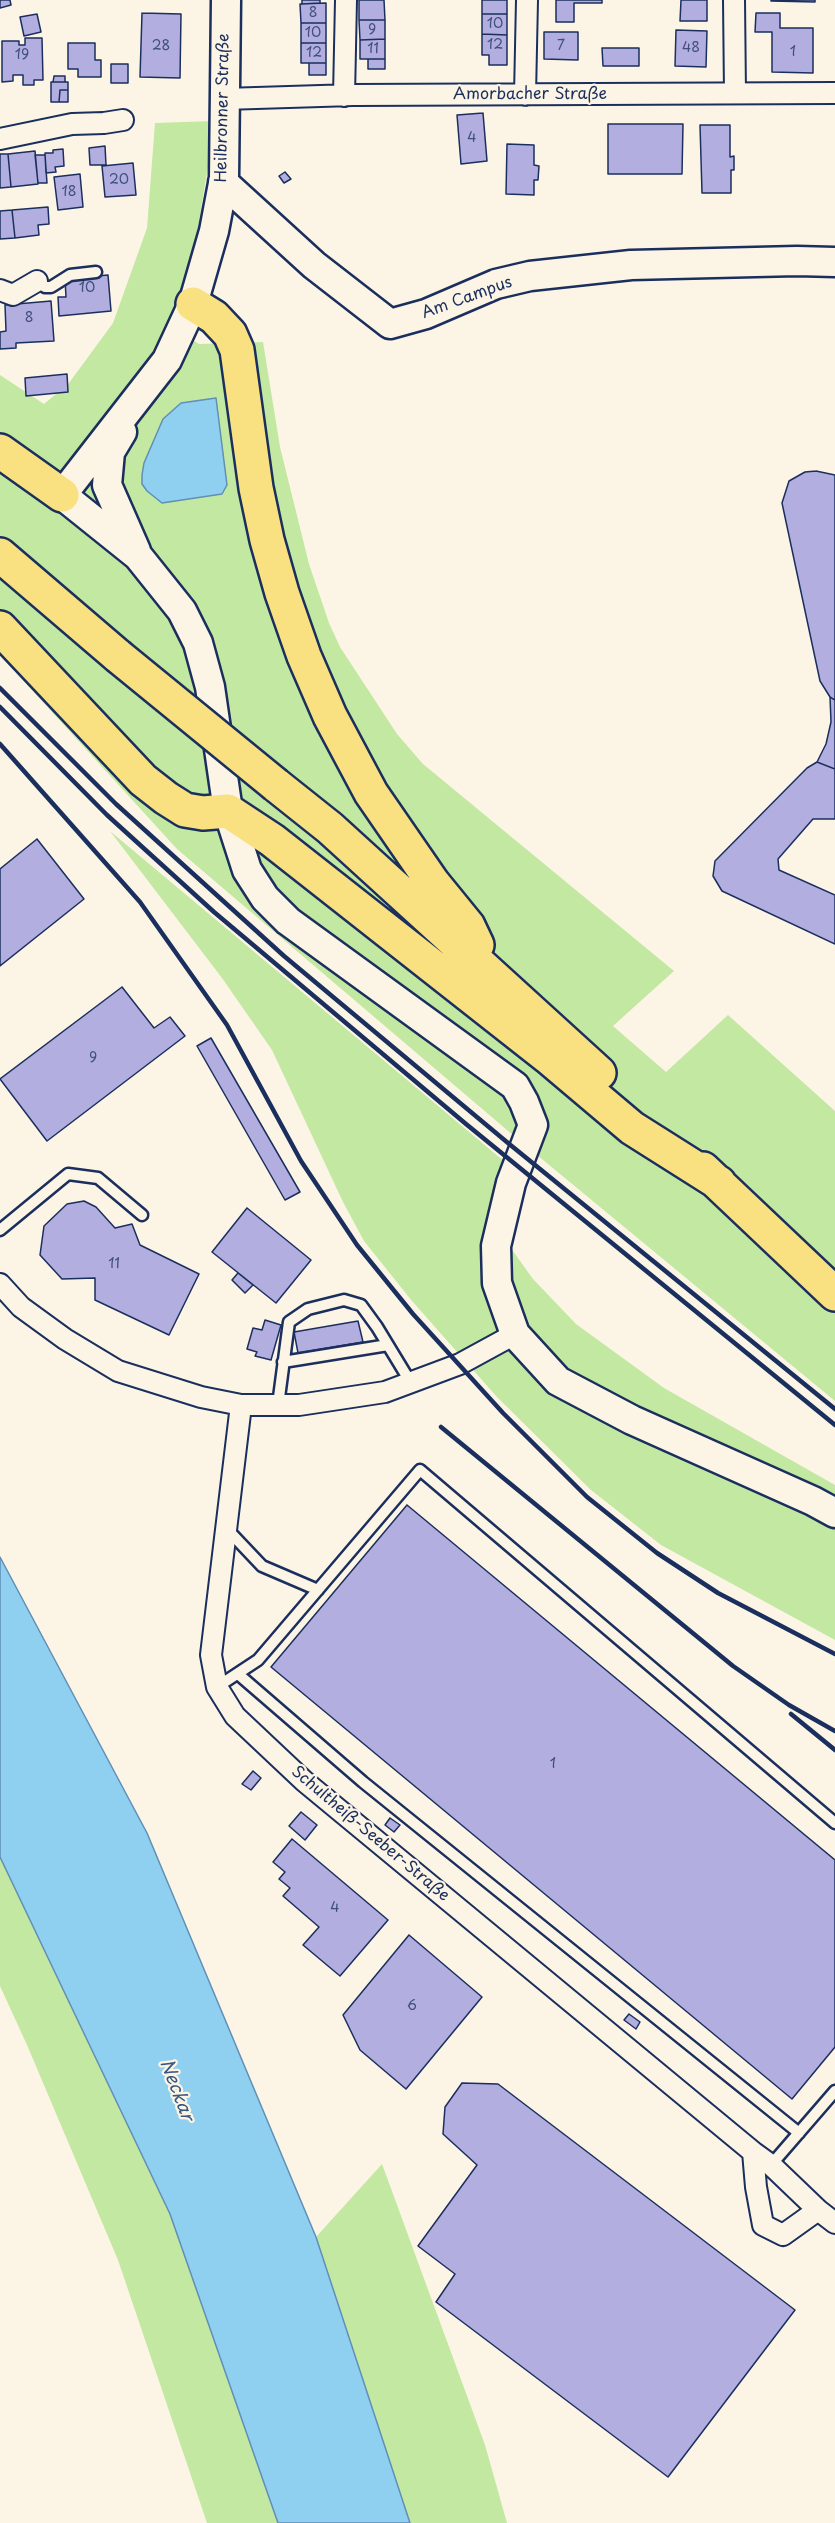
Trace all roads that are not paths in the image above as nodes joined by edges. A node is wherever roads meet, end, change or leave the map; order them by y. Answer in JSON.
{"nodes":[{"id":1,"x":226,"y":0,"type":"edge"},
{"id":2,"x":346,"y":0,"type":"edge"},
{"id":3,"x":527,"y":0,"type":"edge"},
{"id":4,"x":734,"y":0,"type":"edge"},
{"id":5,"x":735,"y":93,"type":"junction"},
{"id":6,"x":835,"y":93,"type":"edge"},
{"id":7,"x":525,"y":95,"type":"junction"},
{"id":8,"x":344,"y":96,"type":"junction"},
{"id":9,"x":224,"y":99,"type":"junction"},
{"id":10,"x":123,"y":120,"type":"dead end"},
{"id":11,"x":0,"y":139,"type":"edge"},
{"id":12,"x":223,"y":182,"type":"junction"},
{"id":13,"x":835,"y":262,"type":"edge"},
{"id":14,"x":96,"y":272,"type":"dead end"},
{"id":15,"x":38,"y":281,"type":"joint"},
{"id":16,"x":0,"y":290,"type":"edge"},
{"id":17,"x":193,"y":304,"type":"junction"},
{"id":18,"x":149,"y":386,"type":"junction"},
{"id":19,"x":0,"y":451,"type":"edge"},
{"id":20,"x":62,"y":495,"type":"junction"},
{"id":21,"x":5,"y":556,"type":"edge"},
{"id":22,"x":138,"y":556,"type":"junction"},
{"id":23,"x":0,"y":628,"type":"edge"},
{"id":24,"x":228,"y":811,"type":"junction"},
{"id":25,"x":490,"y":972,"type":"junction"},
{"id":26,"x":719,"y":1183,"type":"junction"},
{"id":27,"x":142,"y":1215,"type":"dead end"},
{"id":28,"x":0,"y":1230,"type":"edge"},
{"id":29,"x":0,"y":1284,"type":"edge"},
{"id":30,"x":835,"y":1294,"type":"edge"},
{"id":31,"x":515,"y":1334,"type":"junction"},
{"id":32,"x":388,"y":1344,"type":"junction"},
{"id":33,"x":283,"y":1362,"type":"junction"},
{"id":34,"x":411,"y":1383,"type":"junction"},
{"id":35,"x":241,"y":1405,"type":"junction"},
{"id":36,"x":278,"y":1405,"type":"junction"},
{"id":37,"x":835,"y":1513,"type":"edge"},
{"id":38,"x":226,"y":1528,"type":"junction"},
{"id":39,"x":318,"y":1590,"type":"junction"},
{"id":40,"x":238,"y":1674,"type":"junction"},
{"id":41,"x":218,"y":1687,"type":"junction"},
{"id":42,"x":835,"y":1822,"type":"edge"},
{"id":43,"x":835,"y":2091,"type":"edge"},
{"id":44,"x":799,"y":2133,"type":"junction"},
{"id":45,"x":753,"y":2152,"type":"junction"},
{"id":46,"x":771,"y":2165,"type":"junction"},
{"id":47,"x":818,"y":2210,"type":"junction"},
{"id":48,"x":835,"y":2223,"type":"edge"}],
"edges":[{"from":1,"to":9,"type":"main road","name":"Heilbronner Straße"},
{"from":2,"to":8,"type":"street"},
{"from":3,"to":7,"type":"street"},
{"from":4,"to":5,"type":"street"},
{"from":5,"to":6,"type":"street","name":"Amorbacher Straße"},
{"from":5,"to":7,"type":"street","name":"Amorbacher Straße"},
{"from":7,"to":8,"type":"street","name":"Amorbacher Straße"},
{"from":8,"to":9,"type":"street","name":"Amorbacher Straße"},
{"from":9,"to":12,"type":"main road","name":"Heilbronner Straße"},
{"from":10,"to":11,"type":"street"},
{"from":12,"to":13,"type":"main road","name":"Am Campus"},
{"from":12,"to":17,"type":"main road","name":"Heilbronner Straße"},
{"from":14,"to":15,"type":"lane"},
{"from":15,"to":16,"type":"street"},
{"from":17,"to":18,"type":"main road","name":"Heilbronner Straße"},
{"from":17,"to":25,"type":"highway"},
{"from":18,"to":20,"type":"main road","name":"Heilbronner Straße"},
{"from":18,"to":22,"type":"main road"},
{"from":19,"to":20,"type":"highway"},
{"from":20,"to":22,"type":"main road"},
{"from":21,"to":25,"type":"highway","bridge":true},
{"from":22,"to":24,"type":"main road"},
{"from":23,"to":24,"type":"highway"},
{"from":24,"to":26,"type":"highway"},
{"from":24,"to":31,"type":"main road"},
{"from":25,"to":26,"type":"highway"},
{"from":26,"to":30,"type":"highway"},
{"from":27,"to":28,"type":"lane"},
{"from":29,"to":35,"type":"street"},
{"from":31,"to":34,"type":"street"},
{"from":31,"to":37,"type":"main road"},
{"from":32,"to":33,"type":"lane"},
{"from":32,"to":33,"type":"lane"},
{"from":32,"to":34,"type":"lane"},
{"from":33,"to":36,"type":"lane"},
{"from":34,"to":36,"type":"street"},
{"from":35,"to":36,"type":"street"},
{"from":35,"to":38,"type":"street","name":"Schultheiß-Seeber-Straße"},
{"from":38,"to":39,"type":"lane"},
{"from":38,"to":41,"type":"street","name":"Schultheiß-Seeber-Straße"},
{"from":39,"to":40,"type":"lane"},
{"from":39,"to":42,"type":"lane"},
{"from":40,"to":41,"type":"lane"},
{"from":40,"to":44,"type":"lane"},
{"from":41,"to":45,"type":"street","name":"Schultheiß-Seeber-Straße"},
{"from":43,"to":44,"type":"lane"},
{"from":44,"to":46,"type":"lane"},
{"from":45,"to":46,"type":"street","name":"Schultheiß-Seeber-Straße"},
{"from":45,"to":47,"type":"street"},
{"from":46,"to":47,"type":"street","name":"Schultheiß-Seeber-Straße"},
{"from":47,"to":48,"type":"street","name":"Schultheiß-Seeber-Straße"}]}
